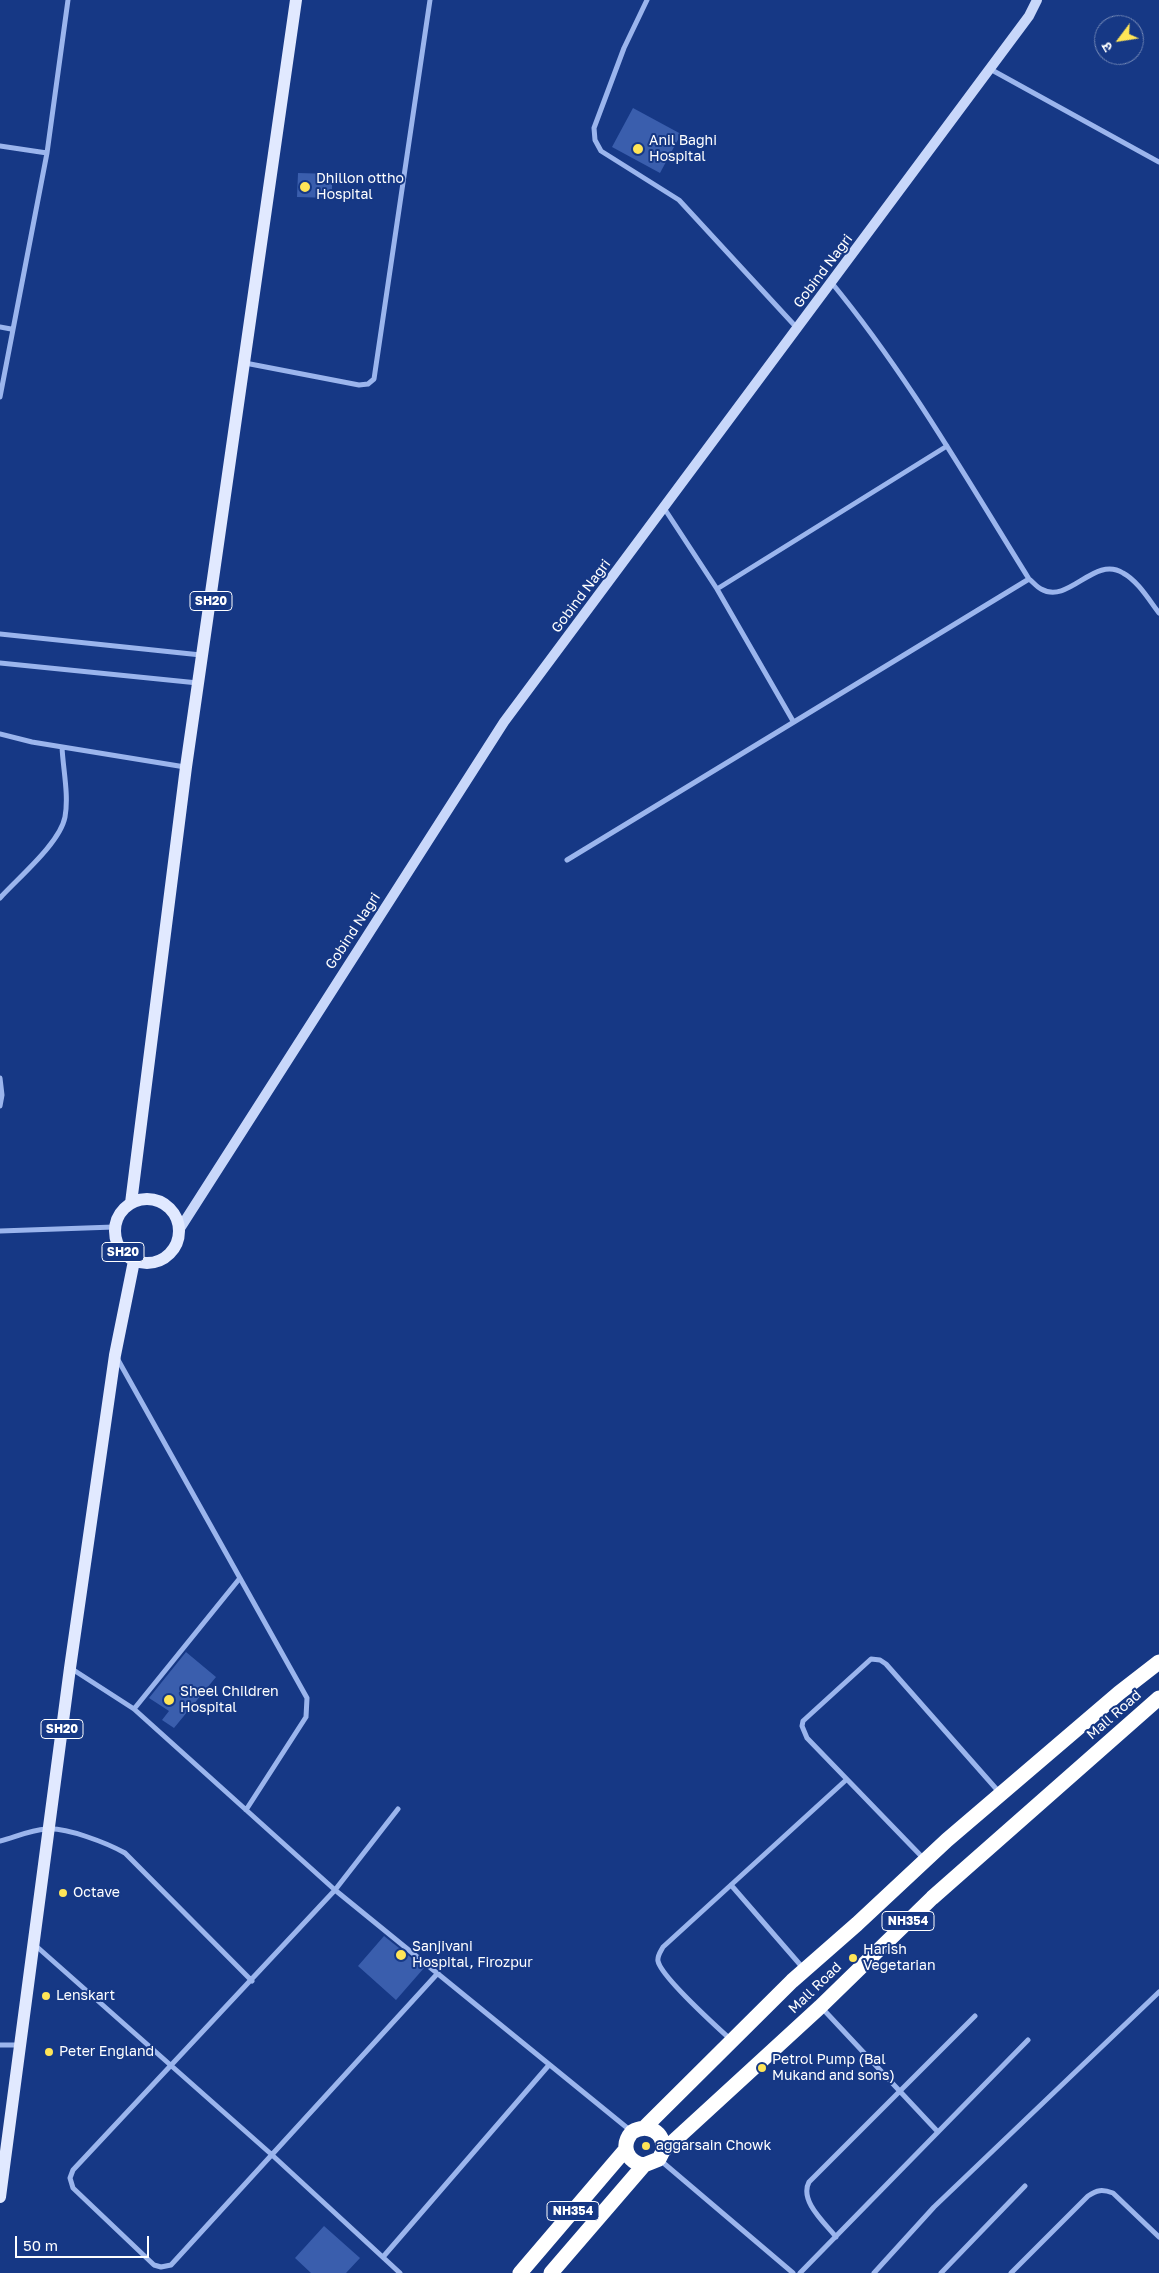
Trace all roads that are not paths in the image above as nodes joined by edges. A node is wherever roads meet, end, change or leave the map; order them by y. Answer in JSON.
{"nodes":[{"id":1,"x":68,"y":0,"type":"edge"},
{"id":2,"x":296,"y":0,"type":"edge"},
{"id":3,"x":430,"y":0,"type":"edge"},
{"id":4,"x":647,"y":0,"type":"edge"},
{"id":5,"x":1037,"y":0,"type":"edge"},
{"id":6,"x":990,"y":69,"type":"junction"},
{"id":7,"x":0,"y":146,"type":"edge"},
{"id":8,"x":47,"y":153,"type":"junction"},
{"id":9,"x":1159,"y":162,"type":"edge"},
{"id":10,"x":831,"y":282,"type":"junction"},
{"id":11,"x":0,"y":327,"type":"edge"},
{"id":12,"x":797,"y":328,"type":"junction"},
{"id":13,"x":11,"y":329,"type":"junction"},
{"id":14,"x":245,"y":363,"type":"junction"},
{"id":15,"x":0,"y":397,"type":"edge"},
{"id":16,"x":947,"y":446,"type":"junction"},
{"id":17,"x":664,"y":508,"type":"junction"},
{"id":18,"x":1029,"y":579,"type":"junction"},
{"id":19,"x":717,"y":589,"type":"junction"},
{"id":20,"x":1159,"y":613,"type":"edge"},
{"id":21,"x":0,"y":634,"type":"edge"},
{"id":22,"x":203,"y":656,"type":"junction"},
{"id":23,"x":0,"y":662,"type":"edge"},
{"id":24,"x":199,"y":683,"type":"junction"},
{"id":25,"x":793,"y":721,"type":"junction"},
{"id":26,"x":0,"y":734,"type":"edge"},
{"id":27,"x":62,"y":747,"type":"junction"},
{"id":28,"x":186,"y":767,"type":"junction"},
{"id":29,"x":566,"y":860,"type":"dead end"},
{"id":30,"x":0,"y":898,"type":"edge"},
{"id":31,"x":0,"y":1078,"type":"edge"},
{"id":32,"x":0,"y":1106,"type":"edge"},
{"id":33,"x":131,"y":1202,"type":"junction"},
{"id":34,"x":114,"y":1227,"type":"junction"},
{"id":35,"x":179,"y":1230,"type":"junction"},
{"id":36,"x":0,"y":1231,"type":"edge"},
{"id":37,"x":134,"y":1261,"type":"junction"},
{"id":38,"x":115,"y":1355,"type":"junction"},
{"id":39,"x":240,"y":1578,"type":"junction"},
{"id":40,"x":1159,"y":1662,"type":"edge"},
{"id":41,"x":70,"y":1668,"type":"junction"},
{"id":42,"x":1159,"y":1698,"type":"edge"},
{"id":43,"x":134,"y":1709,"type":"junction"},
{"id":44,"x":846,"y":1780,"type":"junction"},
{"id":45,"x":1000,"y":1794,"type":"junction"},
{"id":46,"x":398,"y":1809,"type":"dead end"},
{"id":47,"x":246,"y":1810,"type":"junction"},
{"id":48,"x":47,"y":1829,"type":"junction"},
{"id":49,"x":0,"y":1841,"type":"edge"},
{"id":50,"x":925,"y":1860,"type":"junction"},
{"id":51,"x":731,"y":1885,"type":"junction"},
{"id":52,"x":335,"y":1890,"type":"junction"},
{"id":53,"x":34,"y":1944,"type":"junction"},
{"id":54,"x":805,"y":1970,"type":"junction"},
{"id":55,"x":438,"y":1973,"type":"junction"},
{"id":56,"x":252,"y":1981,"type":"junction"},
{"id":57,"x":1159,"y":1992,"type":"edge"},
{"id":58,"x":820,"y":2006,"type":"junction"},
{"id":59,"x":975,"y":2016,"type":"dead end"},
{"id":60,"x":1028,"y":2040,"type":"dead end"},
{"id":61,"x":732,"y":2041,"type":"junction"},
{"id":62,"x":20,"y":2045,"type":"junction"},
{"id":63,"x":0,"y":2046,"type":"edge"},
{"id":64,"x":549,"y":2065,"type":"junction"},
{"id":65,"x":172,"y":2066,"type":"junction"},
{"id":66,"x":900,"y":2091,"type":"junction"},
{"id":67,"x":638,"y":2130,"type":"junction"},
{"id":68,"x":938,"y":2132,"type":"junction"},
{"id":69,"x":626,"y":2150,"type":"junction"},
{"id":70,"x":271,"y":2154,"type":"junction"},
{"id":71,"x":661,"y":2155,"type":"junction"},
{"id":72,"x":644,"y":2166,"type":"junction"},
{"id":73,"x":1025,"y":2186,"type":"dead end"},
{"id":74,"x":0,"y":2197,"type":"edge"},
{"id":75,"x":836,"y":2237,"type":"junction"},
{"id":76,"x":1159,"y":2237,"type":"edge"},
{"id":77,"x":383,"y":2257,"type":"junction"},
{"id":78,"x":400,"y":2273,"type":"edge"},
{"id":79,"x":520,"y":2273,"type":"edge"},
{"id":80,"x":551,"y":2273,"type":"edge"},
{"id":81,"x":793,"y":2273,"type":"edge"},
{"id":82,"x":800,"y":2273,"type":"edge"},
{"id":83,"x":874,"y":2273,"type":"edge"},
{"id":84,"x":941,"y":2273,"type":"edge"},
{"id":85,"x":1011,"y":2273,"type":"edge"}],
"edges":[{"from":1,"to":8,"type":"street"},
{"from":2,"to":14,"type":"main road","number":"SH20"},
{"from":3,"to":14,"type":"street"},
{"from":4,"to":12,"type":"street"},
{"from":5,"to":6,"type":"street","name":"Gobind Nagri"},
{"from":6,"to":9,"type":"street"},
{"from":6,"to":10,"type":"street","name":"Gobind Nagri"},
{"from":7,"to":8,"type":"street"},
{"from":8,"to":13,"type":"street"},
{"from":10,"to":12,"type":"street","name":"Gobind Nagri"},
{"from":10,"to":16,"type":"street"},
{"from":11,"to":13,"type":"street"},
{"from":12,"to":17,"type":"street","name":"Gobind Nagri"},
{"from":13,"to":15,"type":"street"},
{"from":14,"to":22,"type":"main road","number":"SH20"},
{"from":16,"to":18,"type":"street"},
{"from":16,"to":19,"type":"street"},
{"from":17,"to":19,"type":"street"},
{"from":17,"to":35,"type":"street","name":"Gobind Nagri"},
{"from":18,"to":20,"type":"street"},
{"from":18,"to":25,"type":"street"},
{"from":19,"to":25,"type":"street"},
{"from":21,"to":22,"type":"street"},
{"from":22,"to":24,"type":"main road","number":"SH20"},
{"from":23,"to":24,"type":"street"},
{"from":24,"to":28,"type":"main road","number":"SH20"},
{"from":25,"to":29,"type":"street"},
{"from":26,"to":27,"type":"street"},
{"from":27,"to":28,"type":"street"},
{"from":27,"to":30,"type":"street"},
{"from":28,"to":33,"type":"main road","number":"SH20"},
{"from":31,"to":32,"type":"street"},
{"from":33,"to":34,"type":"main road","number":"SH20"},
{"from":33,"to":35,"type":"main road"},
{"from":34,"to":36,"type":"street"},
{"from":34,"to":37,"type":"main road","number":"SH20"},
{"from":35,"to":37,"type":"main road","number":"SH20"},
{"from":37,"to":38,"type":"main road","number":"SH20"},
{"from":38,"to":39,"type":"street"},
{"from":38,"to":41,"type":"main road","number":"SH20"},
{"from":39,"to":43,"type":"street"},
{"from":39,"to":47,"type":"street"},
{"from":40,"to":45,"type":"highway"},
{"from":41,"to":43,"type":"street"},
{"from":41,"to":48,"type":"main road","number":"SH20"},
{"from":42,"to":58,"type":"highway","name":"Mall Road","number":"NH354"},
{"from":43,"to":47,"type":"street"},
{"from":44,"to":45,"type":"street"},
{"from":44,"to":50,"type":"street"},
{"from":44,"to":51,"type":"street"},
{"from":45,"to":50,"type":"highway"},
{"from":46,"to":52,"type":"street"},
{"from":47,"to":52,"type":"street"},
{"from":48,"to":49,"type":"street"},
{"from":48,"to":53,"type":"main road","number":"SH20"},
{"from":48,"to":56,"type":"street"},
{"from":50,"to":54,"type":"highway"},
{"from":51,"to":54,"type":"street"},
{"from":51,"to":61,"type":"street"},
{"from":52,"to":55,"type":"street"},
{"from":52,"to":56,"type":"street"},
{"from":53,"to":62,"type":"main road","number":"SH20"},
{"from":53,"to":65,"type":"street"},
{"from":54,"to":61,"type":"highway"},
{"from":55,"to":64,"type":"street"},
{"from":55,"to":70,"type":"street"},
{"from":56,"to":65,"type":"street"},
{"from":57,"to":83,"type":"street"},
{"from":58,"to":66,"type":"street"},
{"from":58,"to":71,"type":"highway","name":"Mall Road","number":"NH354"},
{"from":59,"to":66,"type":"street"},
{"from":60,"to":68,"type":"street"},
{"from":61,"to":67,"type":"highway"},
{"from":62,"to":63,"type":"street"},
{"from":62,"to":74,"type":"main road","number":"SH20"},
{"from":64,"to":67,"type":"street"},
{"from":64,"to":77,"type":"street"},
{"from":65,"to":70,"type":"street"},
{"from":65,"to":70,"type":"street"},
{"from":66,"to":68,"type":"street"},
{"from":66,"to":75,"type":"street"},
{"from":67,"to":69,"type":"highway","number":"NH354"},
{"from":67,"to":71,"type":"highway"},
{"from":68,"to":75,"type":"street"},
{"from":69,"to":72,"type":"highway"},
{"from":69,"to":79,"type":"highway","number":"NH354"},
{"from":70,"to":77,"type":"street"},
{"from":71,"to":72,"type":"highway","name":"Mall Road","number":"NH354"},
{"from":71,"to":81,"type":"street"},
{"from":72,"to":80,"type":"highway","name":"Mall Road","number":"NH354"},
{"from":73,"to":84,"type":"street"},
{"from":75,"to":82,"type":"street"},
{"from":76,"to":85,"type":"street"},
{"from":77,"to":78,"type":"street"}]}
